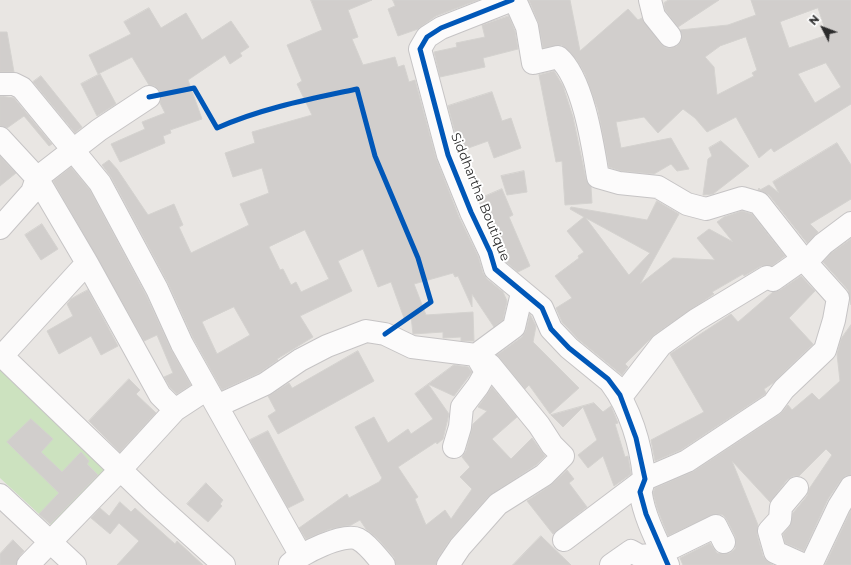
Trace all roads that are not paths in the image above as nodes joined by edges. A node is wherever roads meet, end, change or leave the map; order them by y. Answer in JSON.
{"nodes":[{"id":1,"x":512,"y":0,"type":"edge"},
{"id":2,"x":515,"y":0,"type":"edge"},
{"id":3,"x":650,"y":0,"type":"edge"},
{"id":4,"x":670,"y":36,"type":"dead end"},
{"id":5,"x":0,"y":84,"type":"edge"},
{"id":6,"x":149,"y":97,"type":"dead end"},
{"id":7,"x":0,"y":138,"type":"edge"},
{"id":8,"x":74,"y":149,"type":"junction"},
{"id":9,"x":37,"y":178,"type":"junction"},
{"id":10,"x":851,"y":223,"type":"edge"},
{"id":11,"x":0,"y":228,"type":"edge"},
{"id":12,"x":803,"y":259,"type":"junction"},
{"id":13,"x":87,"y":263,"type":"junction"},
{"id":14,"x":522,"y":293,"type":"junction"},
{"id":15,"x":1,"y":355,"type":"edge"},
{"id":16,"x":476,"y":355,"type":"junction"},
{"id":17,"x":608,"y":379,"type":"junction"},
{"id":18,"x":212,"y":398,"type":"junction"},
{"id":19,"x":175,"y":410,"type":"junction"},
{"id":20,"x":454,"y":447,"type":"dead end"},
{"id":21,"x":121,"y":469,"type":"junction"},
{"id":22,"x":645,"y":479,"type":"junction"},
{"id":23,"x":851,"y":487,"type":"edge"},
{"id":24,"x":797,"y":488,"type":"dead end"},
{"id":25,"x":0,"y":495,"type":"edge"},
{"id":26,"x":564,"y":540,"type":"dead end"},
{"id":27,"x":51,"y":542,"type":"junction"},
{"id":28,"x":724,"y":542,"type":"dead end"},
{"id":29,"x":665,"y":557,"type":"edge"},
{"id":30,"x":295,"y":561,"type":"edge"},
{"id":31,"x":28,"y":565,"type":"edge"},
{"id":32,"x":75,"y":565,"type":"edge"},
{"id":33,"x":224,"y":565,"type":"edge"},
{"id":34,"x":384,"y":565,"type":"edge"},
{"id":35,"x":448,"y":565,"type":"edge"},
{"id":36,"x":610,"y":565,"type":"edge"},
{"id":37,"x":804,"y":565,"type":"edge"},
{"id":38,"x":811,"y":565,"type":"edge"}],
"edges":[{"from":1,"to":14,"type":"street","name":"Siddhartha Boutique"},
{"from":2,"to":12,"type":"street"},
{"from":3,"to":4,"type":"street"},
{"from":5,"to":8,"type":"street"},
{"from":6,"to":8,"type":"street"},
{"from":7,"to":9,"type":"street"},
{"from":8,"to":9,"type":"street"},
{"from":8,"to":18,"type":"street"},
{"from":9,"to":11,"type":"street"},
{"from":9,"to":13,"type":"street"},
{"from":10,"to":12,"type":"street"},
{"from":12,"to":17,"type":"street"},
{"from":12,"to":22,"type":"street"},
{"from":13,"to":15,"type":"street"},
{"from":13,"to":19,"type":"street"},
{"from":14,"to":16,"type":"street"},
{"from":14,"to":17,"type":"street","name":"Siddhartha Boutique"},
{"from":15,"to":21,"type":"street"},
{"from":16,"to":18,"type":"street"},
{"from":16,"to":20,"type":"street"},
{"from":16,"to":35,"type":"street"},
{"from":17,"to":22,"type":"street"},
{"from":18,"to":19,"type":"street"},
{"from":18,"to":30,"type":"street"},
{"from":19,"to":21,"type":"street"},
{"from":21,"to":27,"type":"street"},
{"from":21,"to":33,"type":"street"},
{"from":22,"to":26,"type":"street"},
{"from":22,"to":29,"type":"street"},
{"from":23,"to":38,"type":"street"},
{"from":24,"to":37,"type":"street"},
{"from":25,"to":27,"type":"street"},
{"from":27,"to":31,"type":"street"},
{"from":27,"to":32,"type":"street"},
{"from":28,"to":29,"type":"street"},
{"from":29,"to":36,"type":"street"},
{"from":30,"to":34,"type":"street"}]}
